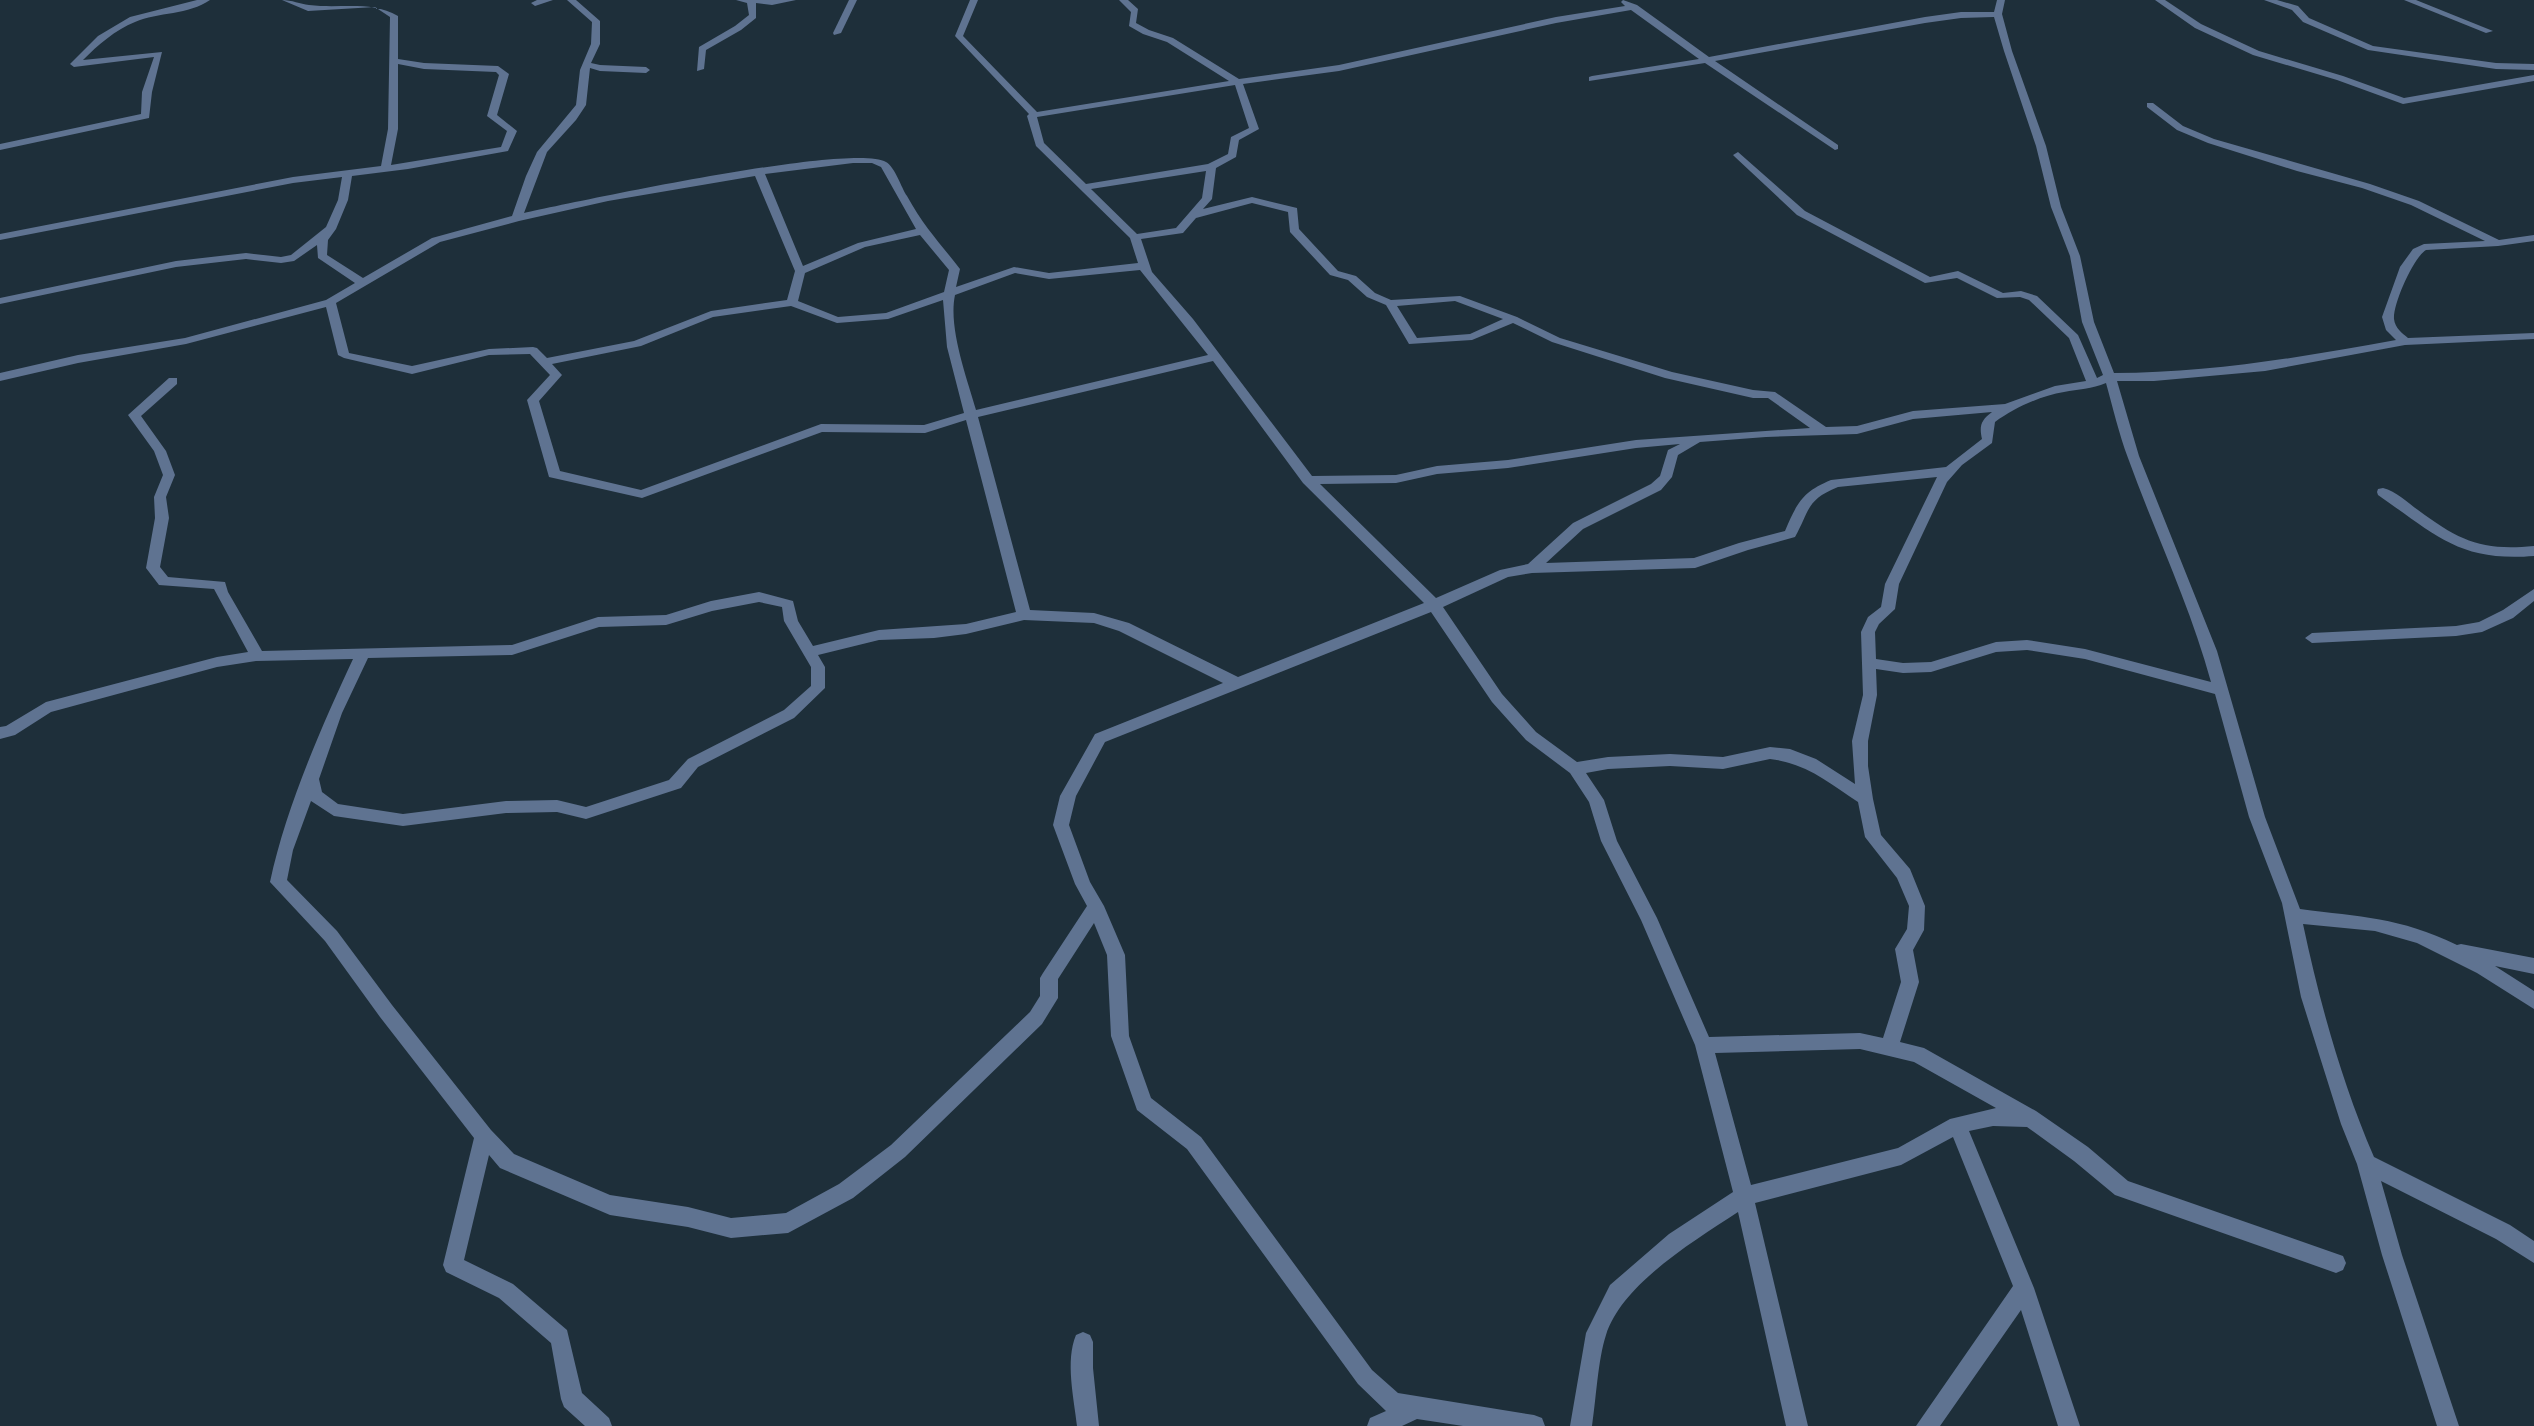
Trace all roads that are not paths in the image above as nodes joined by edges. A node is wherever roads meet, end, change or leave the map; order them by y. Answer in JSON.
{"nodes":[{"id":1,"x":206,"y":0,"type":"edge"},
{"id":2,"x":286,"y":0,"type":"edge"},
{"id":3,"x":549,"y":0,"type":"edge"},
{"id":4,"x":571,"y":0,"type":"edge"},
{"id":5,"x":740,"y":0,"type":"edge"},
{"id":6,"x":792,"y":0,"type":"edge"},
{"id":7,"x":853,"y":0,"type":"edge"},
{"id":8,"x":973,"y":0,"type":"edge"},
{"id":9,"x":1123,"y":0,"type":"edge"},
{"id":10,"x":1623,"y":0,"type":"edge"},
{"id":11,"x":2001,"y":0,"type":"edge"},
{"id":12,"x":2159,"y":0,"type":"edge"},
{"id":13,"x":2268,"y":0,"type":"edge"},
{"id":14,"x":2408,"y":0,"type":"edge"},
{"id":15,"x":751,"y":1,"type":"edge"},
{"id":16,"x":192,"y":3,"type":"edge"},
{"id":17,"x":535,"y":3,"type":"dead end"},
{"id":18,"x":1634,"y":8,"type":"junction"},
{"id":19,"x":1998,"y":14,"type":"junction"},
{"id":20,"x":1556,"y":20,"type":"junction"},
{"id":21,"x":1660,"y":26,"type":"junction"},
{"id":22,"x":2489,"y":31,"type":"dead end"},
{"id":23,"x":837,"y":33,"type":"dead end"},
{"id":24,"x":1707,"y":60,"type":"junction"},
{"id":25,"x":395,"y":61,"type":"junction"},
{"id":26,"x":586,"y":64,"type":"junction"},
{"id":27,"x":2534,"y":67,"type":"edge"},
{"id":28,"x":700,"y":69,"type":"dead end"},
{"id":29,"x":646,"y":70,"type":"dead end"},
{"id":30,"x":2534,"y":78,"type":"edge"},
{"id":31,"x":1592,"y":79,"type":"dead end"},
{"id":32,"x":1238,"y":82,"type":"junction"},
{"id":33,"x":2150,"y":105,"type":"dead end"},
{"id":34,"x":1035,"y":115,"type":"junction"},
{"id":35,"x":0,"y":147,"type":"edge"},
{"id":36,"x":1835,"y":147,"type":"dead end"},
{"id":37,"x":1738,"y":155,"type":"dead end"},
{"id":38,"x":386,"y":167,"type":"junction"},
{"id":39,"x":1210,"y":167,"type":"junction"},
{"id":40,"x":759,"y":172,"type":"junction"},
{"id":41,"x":348,"y":173,"type":"junction"},
{"id":42,"x":1083,"y":188,"type":"junction"},
{"id":43,"x":1194,"y":214,"type":"junction"},
{"id":44,"x":517,"y":219,"type":"junction"},
{"id":45,"x":331,"y":229,"type":"junction"},
{"id":46,"x":922,"y":231,"type":"junction"},
{"id":47,"x":0,"y":237,"type":"edge"},
{"id":48,"x":1135,"y":237,"type":"junction"},
{"id":49,"x":2534,"y":238,"type":"edge"},
{"id":50,"x":2498,"y":243,"type":"junction"},
{"id":51,"x":1145,"y":266,"type":"junction"},
{"id":52,"x":800,"y":271,"type":"junction"},
{"id":53,"x":363,"y":283,"type":"junction"},
{"id":54,"x":950,"y":293,"type":"junction"},
{"id":55,"x":0,"y":301,"type":"edge"},
{"id":56,"x":330,"y":302,"type":"junction"},
{"id":57,"x":792,"y":303,"type":"junction"},
{"id":58,"x":1390,"y":303,"type":"junction"},
{"id":59,"x":1514,"y":319,"type":"junction"},
{"id":60,"x":2534,"y":336,"type":"edge"},
{"id":61,"x":2405,"y":342,"type":"junction"},
{"id":62,"x":1215,"y":357,"type":"junction"},
{"id":63,"x":545,"y":362,"type":"junction"},
{"id":64,"x":0,"y":377,"type":"edge"},
{"id":65,"x":2110,"y":377,"type":"junction"},
{"id":66,"x":173,"y":381,"type":"dead end"},
{"id":67,"x":2093,"y":384,"type":"junction"},
{"id":68,"x":2006,"y":408,"type":"junction"},
{"id":69,"x":971,"y":415,"type":"junction"},
{"id":70,"x":1822,"y":430,"type":"junction"},
{"id":71,"x":1702,"y":439,"type":"junction"},
{"id":72,"x":1951,"y":471,"type":"junction"},
{"id":73,"x":1308,"y":480,"type":"junction"},
{"id":74,"x":2383,"y":492,"type":"dead end"},
{"id":75,"x":2534,"y":551,"type":"edge"},
{"id":76,"x":1532,"y":568,"type":"junction"},
{"id":77,"x":2534,"y":594,"type":"edge"},
{"id":78,"x":1434,"y":605,"type":"junction"},
{"id":79,"x":1024,"y":615,"type":"junction"},
{"id":80,"x":2312,"y":638,"type":"dead end"},
{"id":81,"x":809,"y":652,"type":"junction"},
{"id":82,"x":363,"y":653,"type":"junction"},
{"id":83,"x":256,"y":656,"type":"junction"},
{"id":84,"x":1870,"y":663,"type":"junction"},
{"id":85,"x":1238,"y":684,"type":"junction"},
{"id":86,"x":2220,"y":690,"type":"junction"},
{"id":87,"x":0,"y":733,"type":"edge"},
{"id":88,"x":1575,"y":769,"type":"junction"},
{"id":89,"x":311,"y":779,"type":"junction"},
{"id":90,"x":1864,"y":799,"type":"junction"},
{"id":91,"x":1096,"y":906,"type":"junction"},
{"id":92,"x":2294,"y":916,"type":"junction"},
{"id":93,"x":2438,"y":946,"type":"junction"},
{"id":94,"x":2534,"y":966,"type":"edge"},
{"id":95,"x":2534,"y":1001,"type":"edge"},
{"id":96,"x":1704,"y":1045,"type":"junction"},
{"id":97,"x":1889,"y":1047,"type":"junction"},
{"id":98,"x":2030,"y":1118,"type":"junction"},
{"id":99,"x":1958,"y":1125,"type":"junction"},
{"id":100,"x":484,"y":1136,"type":"junction"},
{"id":101,"x":2367,"y":1164,"type":"junction"},
{"id":102,"x":1744,"y":1196,"type":"junction"},
{"id":103,"x":2534,"y":1253,"type":"edge"},
{"id":104,"x":2336,"y":1263,"type":"dead end"},
{"id":105,"x":2024,"y":1288,"type":"junction"},
{"id":106,"x":1083,"y":1342,"type":"dead end"},
{"id":107,"x":1416,"y":1408,"type":"junction"},
{"id":108,"x":601,"y":1426,"type":"edge"},
{"id":109,"x":1088,"y":1426,"type":"edge"},
{"id":110,"x":1378,"y":1426,"type":"edge"},
{"id":111,"x":1534,"y":1426,"type":"edge"},
{"id":112,"x":1581,"y":1426,"type":"edge"},
{"id":113,"x":1797,"y":1426,"type":"edge"},
{"id":114,"x":1927,"y":1426,"type":"edge"},
{"id":115,"x":2068,"y":1426,"type":"edge"},
{"id":116,"x":2448,"y":1426,"type":"edge"}],
"edges":[{"from":1,"to":16,"type":"street"},
{"from":2,"to":25,"type":"street"},
{"from":3,"to":17,"type":"street"},
{"from":4,"to":26,"type":"street"},
{"from":5,"to":15,"type":"street"},
{"from":6,"to":15,"type":"street"},
{"from":7,"to":23,"type":"street"},
{"from":8,"to":34,"type":"street"},
{"from":9,"to":32,"type":"street"},
{"from":10,"to":18,"type":"street"},
{"from":11,"to":19,"type":"street"},
{"from":12,"to":30,"type":"street"},
{"from":13,"to":27,"type":"street"},
{"from":14,"to":22,"type":"street"},
{"from":15,"to":28,"type":"street"},
{"from":16,"to":35,"type":"street"},
{"from":18,"to":20,"type":"street"},
{"from":18,"to":21,"type":"street"},
{"from":19,"to":24,"type":"street"},
{"from":19,"to":65,"type":"street"},
{"from":20,"to":21,"type":"street"},
{"from":20,"to":32,"type":"street"},
{"from":21,"to":24,"type":"street"},
{"from":24,"to":31,"type":"street"},
{"from":24,"to":36,"type":"street"},
{"from":25,"to":38,"type":"street"},
{"from":25,"to":38,"type":"street"},
{"from":26,"to":29,"type":"street"},
{"from":26,"to":44,"type":"street"},
{"from":32,"to":34,"type":"street"},
{"from":32,"to":39,"type":"street"},
{"from":33,"to":50,"type":"street"},
{"from":34,"to":42,"type":"street"},
{"from":37,"to":67,"type":"street"},
{"from":38,"to":41,"type":"street"},
{"from":39,"to":42,"type":"street"},
{"from":39,"to":43,"type":"street"},
{"from":40,"to":44,"type":"street"},
{"from":40,"to":46,"type":"street"},
{"from":40,"to":52,"type":"street"},
{"from":41,"to":45,"type":"street"},
{"from":41,"to":47,"type":"street"},
{"from":42,"to":48,"type":"street"},
{"from":43,"to":48,"type":"street"},
{"from":43,"to":58,"type":"street"},
{"from":44,"to":53,"type":"street"},
{"from":45,"to":53,"type":"street"},
{"from":45,"to":55,"type":"street"},
{"from":46,"to":52,"type":"street"},
{"from":46,"to":54,"type":"street"},
{"from":48,"to":51,"type":"street"},
{"from":49,"to":50,"type":"street"},
{"from":50,"to":61,"type":"street"},
{"from":51,"to":54,"type":"street"},
{"from":51,"to":62,"type":"street"},
{"from":52,"to":57,"type":"street"},
{"from":53,"to":56,"type":"street"},
{"from":54,"to":57,"type":"street"},
{"from":54,"to":69,"type":"street"},
{"from":56,"to":63,"type":"street"},
{"from":56,"to":64,"type":"street"},
{"from":57,"to":63,"type":"street"},
{"from":58,"to":59,"type":"street"},
{"from":58,"to":59,"type":"street"},
{"from":59,"to":70,"type":"street"},
{"from":60,"to":61,"type":"street"},
{"from":61,"to":65,"type":"street"},
{"from":62,"to":69,"type":"street"},
{"from":62,"to":73,"type":"street"},
{"from":63,"to":69,"type":"street"},
{"from":65,"to":67,"type":"street"},
{"from":65,"to":86,"type":"street"},
{"from":66,"to":83,"type":"street"},
{"from":67,"to":68,"type":"street"},
{"from":68,"to":70,"type":"street"},
{"from":68,"to":72,"type":"street"},
{"from":69,"to":79,"type":"street"},
{"from":70,"to":71,"type":"street"},
{"from":71,"to":73,"type":"street"},
{"from":71,"to":76,"type":"street"},
{"from":72,"to":76,"type":"street"},
{"from":72,"to":84,"type":"street"},
{"from":73,"to":78,"type":"street"},
{"from":74,"to":75,"type":"street"},
{"from":76,"to":78,"type":"street"},
{"from":77,"to":80,"type":"street"},
{"from":78,"to":85,"type":"street"},
{"from":78,"to":88,"type":"street"},
{"from":79,"to":81,"type":"street"},
{"from":79,"to":85,"type":"street"},
{"from":81,"to":82,"type":"street"},
{"from":81,"to":89,"type":"street"},
{"from":82,"to":83,"type":"street"},
{"from":82,"to":89,"type":"street"},
{"from":83,"to":87,"type":"street"},
{"from":84,"to":86,"type":"street"},
{"from":84,"to":90,"type":"street"},
{"from":85,"to":91,"type":"street"},
{"from":86,"to":92,"type":"street"},
{"from":88,"to":90,"type":"street"},
{"from":88,"to":96,"type":"street"},
{"from":89,"to":100,"type":"street"},
{"from":90,"to":97,"type":"street"},
{"from":91,"to":100,"type":"street"},
{"from":91,"to":107,"type":"street"},
{"from":92,"to":93,"type":"street"},
{"from":92,"to":101,"type":"street"},
{"from":93,"to":94,"type":"street"},
{"from":93,"to":95,"type":"street"},
{"from":96,"to":97,"type":"street"},
{"from":96,"to":102,"type":"street"},
{"from":97,"to":98,"type":"street"},
{"from":98,"to":99,"type":"street"},
{"from":98,"to":104,"type":"street"},
{"from":99,"to":102,"type":"street"},
{"from":99,"to":105,"type":"street"},
{"from":100,"to":108,"type":"street"},
{"from":101,"to":103,"type":"street"},
{"from":101,"to":116,"type":"street"},
{"from":102,"to":112,"type":"street"},
{"from":102,"to":113,"type":"street"},
{"from":105,"to":114,"type":"street"},
{"from":105,"to":115,"type":"street"},
{"from":106,"to":109,"type":"street"},
{"from":107,"to":110,"type":"street"},
{"from":107,"to":111,"type":"street"}]}
